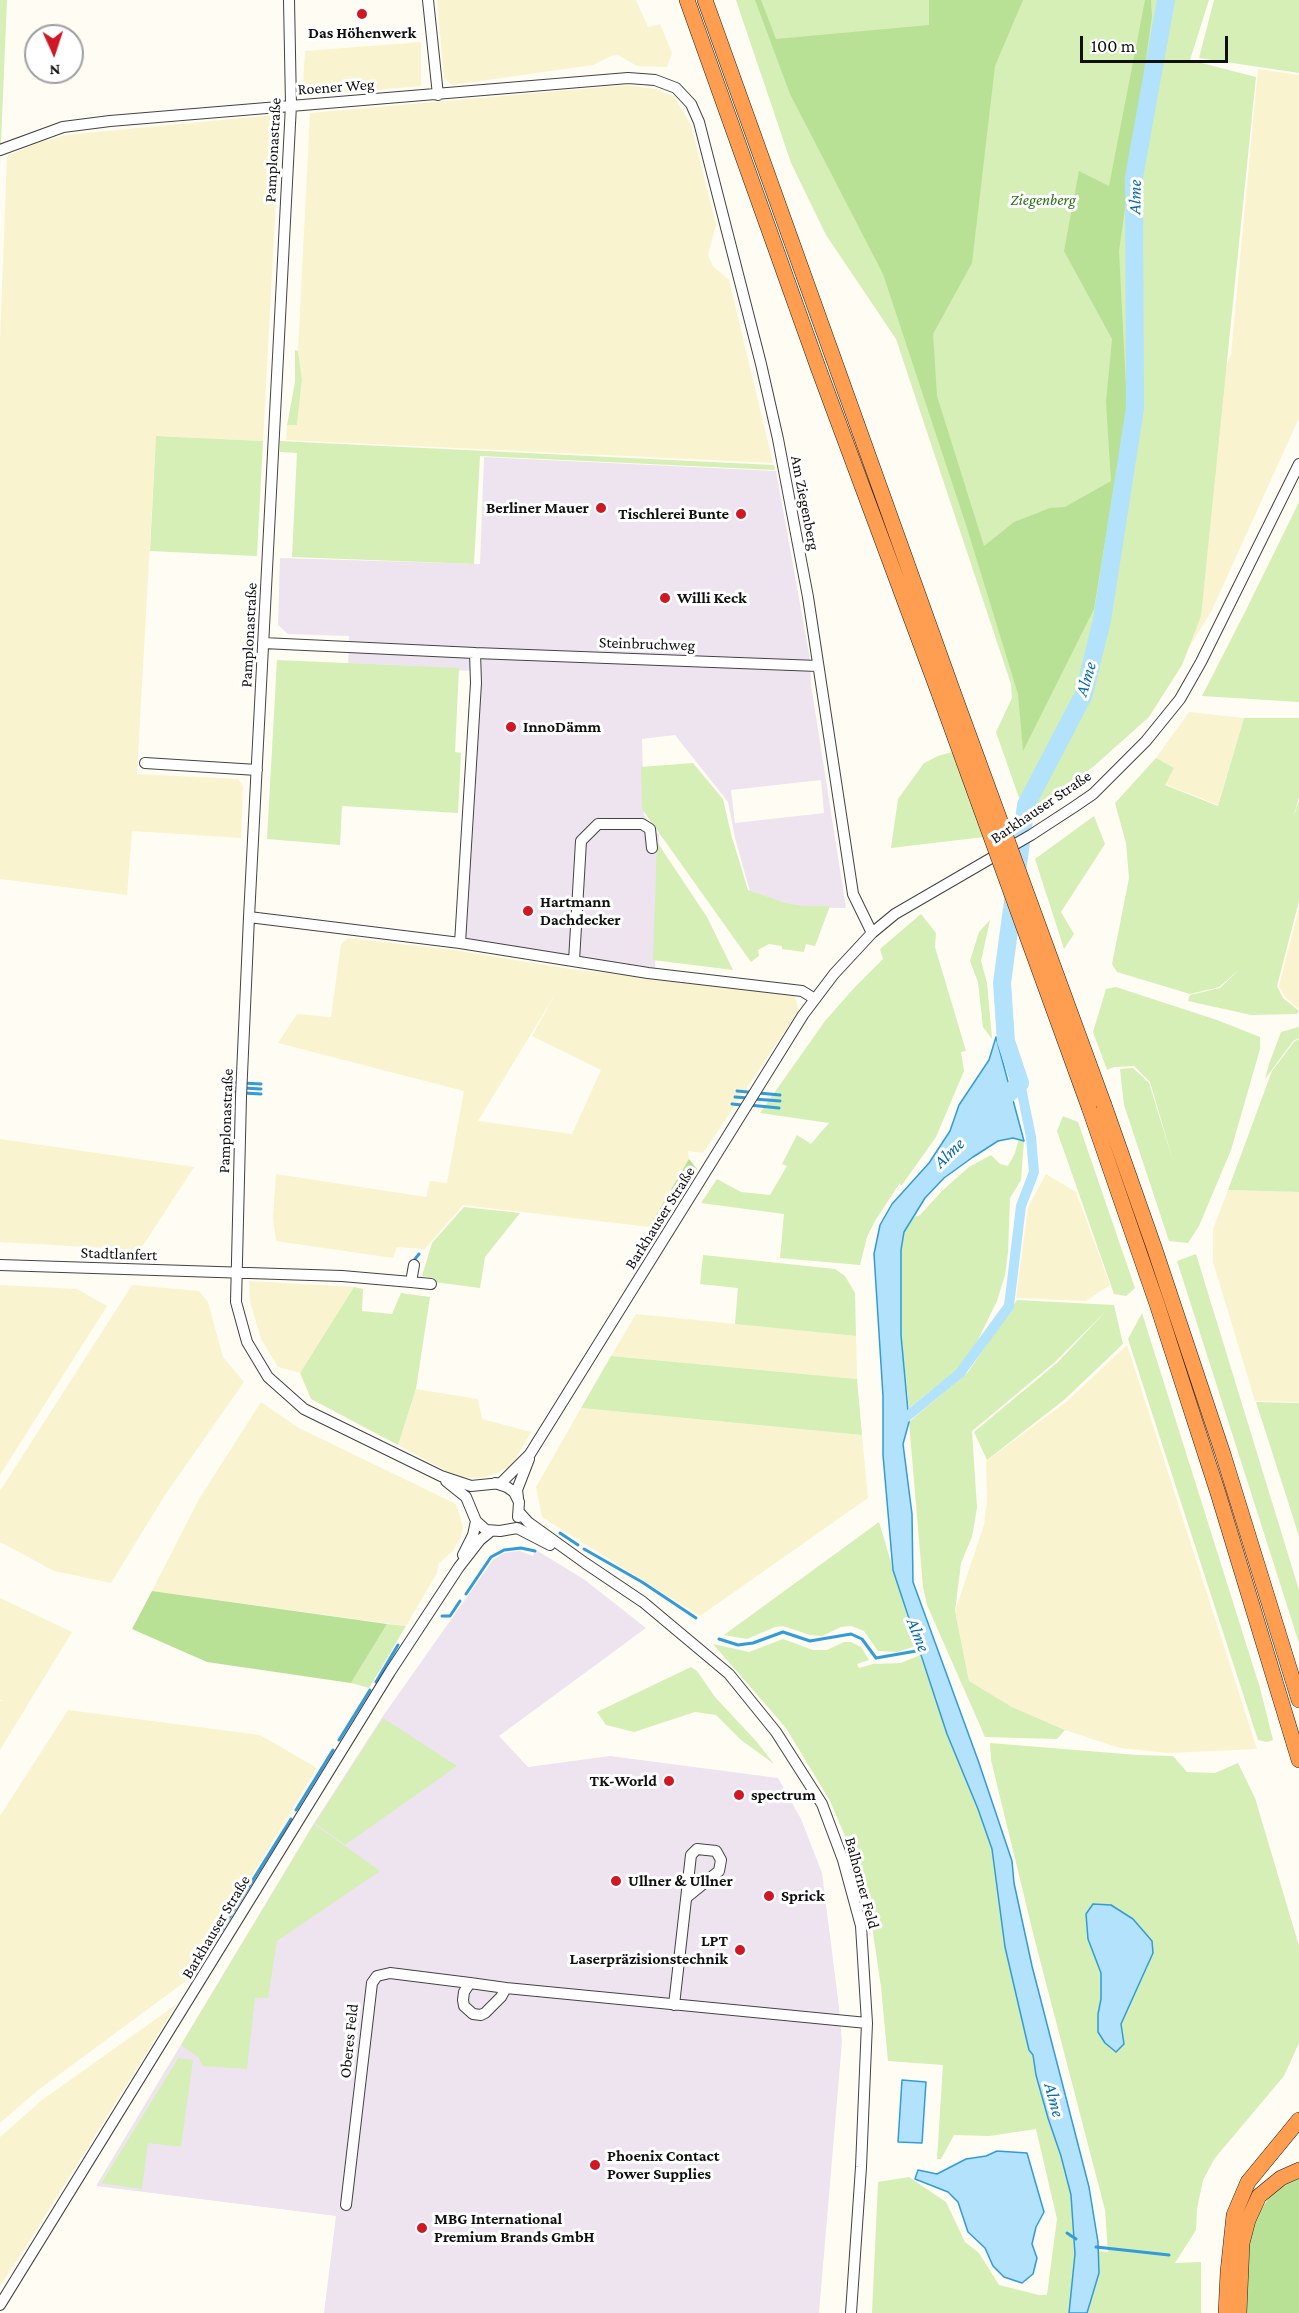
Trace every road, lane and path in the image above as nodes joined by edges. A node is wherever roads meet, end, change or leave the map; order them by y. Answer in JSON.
{"nodes":[{"id":1,"x":289,"y":0,"type":"edge"},
{"id":2,"x":428,"y":0,"type":"edge"},
{"id":3,"x":687,"y":0,"type":"edge"},
{"id":4,"x":705,"y":0,"type":"edge"},
{"id":5,"x":676,"y":88,"type":"joint"},
{"id":6,"x":438,"y":95,"type":"junction"},
{"id":7,"x":291,"y":105,"type":"junction"},
{"id":8,"x":0,"y":150,"type":"edge"},
{"id":9,"x":1299,"y":465,"type":"edge"},
{"id":10,"x":263,"y":643,"type":"junction"},
{"id":11,"x":475,"y":653,"type":"junction"},
{"id":12,"x":818,"y":666,"type":"junction"},
{"id":13,"x":947,"y":694,"type":"junction"},
{"id":14,"x":145,"y":764,"type":"dead end"},
{"id":15,"x":257,"y":770,"type":"junction"},
{"id":16,"x":652,"y":848,"type":"dead end"},
{"id":17,"x":249,"y":917,"type":"junction"},
{"id":18,"x":872,"y":933,"type":"junction"},
{"id":19,"x":460,"y":943,"type":"junction"},
{"id":20,"x":574,"y":961,"type":"junction"},
{"id":21,"x":815,"y":999,"type":"junction"},
{"id":22,"x":1097,"y":1106,"type":"junction"},
{"id":23,"x":0,"y":1265,"type":"edge"},
{"id":24,"x":414,"y":1265,"type":"dead end"},
{"id":25,"x":236,"y":1272,"type":"junction"},
{"id":26,"x":411,"y":1282,"type":"junction"},
{"id":27,"x":431,"y":1284,"type":"dead end"},
{"id":28,"x":530,"y":1454,"type":"junction"},
{"id":29,"x":441,"y":1476,"type":"junction"},
{"id":30,"x":490,"y":1485,"type":"junction"},
{"id":31,"x":518,"y":1498,"type":"junction"},
{"id":32,"x":472,"y":1509,"type":"junction"},
{"id":33,"x":519,"y":1512,"type":"junction"},
{"id":34,"x":476,"y":1521,"type":"junction"},
{"id":35,"x":506,"y":1529,"type":"junction"},
{"id":36,"x":491,"y":1531,"type":"junction"},
{"id":37,"x":585,"y":1563,"type":"junction"},
{"id":38,"x":459,"y":1567,"type":"junction"},
{"id":39,"x":1299,"y":1700,"type":"edge"},
{"id":40,"x":1299,"y":1760,"type":"edge"},
{"id":41,"x":687,"y":1897,"type":"dead end"},
{"id":42,"x":470,"y":1983,"type":"junction"},
{"id":43,"x":506,"y":1988,"type":"junction"},
{"id":44,"x":674,"y":2005,"type":"junction"},
{"id":45,"x":867,"y":2023,"type":"junction"},
{"id":46,"x":1299,"y":2120,"type":"edge"},
{"id":47,"x":1299,"y":2170,"type":"edge"},
{"id":48,"x":346,"y":2205,"type":"dead end"},
{"id":49,"x":0,"y":2306,"type":"edge"},
{"id":50,"x":851,"y":2313,"type":"edge"},
{"id":51,"x":1226,"y":2313,"type":"edge"},
{"id":52,"x":1239,"y":2313,"type":"edge"}],
"edges":[{"from":1,"to":7,"type":"street","name":"Pamplonastraße"},
{"from":2,"to":6,"type":"street"},
{"from":3,"to":13,"type":"highway"},
{"from":4,"to":13,"type":"highway"},
{"from":5,"to":6,"type":"street","name":"Roener Weg"},
{"from":5,"to":12,"type":"street","name":"Am Ziegenberg"},
{"from":6,"to":7,"type":"street","name":"Roener Weg"},
{"from":7,"to":8,"type":"street","name":"Roener Weg"},
{"from":7,"to":10,"type":"street","name":"Pamplonastraße"},
{"from":9,"to":18,"type":"street","name":"Barkhauser Straße","bridge":true},
{"from":10,"to":11,"type":"street","name":"Steinbruchweg"},
{"from":10,"to":15,"type":"street","name":"Pamplonastraße"},
{"from":11,"to":12,"type":"street","name":"Steinbruchweg"},
{"from":11,"to":19,"type":"street"},
{"from":12,"to":18,"type":"street","name":"Am Ziegenberg"},
{"from":13,"to":22,"type":"highway","bridge":true},
{"from":14,"to":15,"type":"street"},
{"from":15,"to":17,"type":"street","name":"Pamplonastraße"},
{"from":16,"to":20,"type":"street"},
{"from":17,"to":19,"type":"street"},
{"from":17,"to":25,"type":"street","name":"Pamplonastraße"},
{"from":18,"to":21,"type":"street","name":"Barkhauser Straße"},
{"from":19,"to":20,"type":"street"},
{"from":20,"to":21,"type":"street"},
{"from":21,"to":28,"type":"street","name":"Barkhauser Straße"},
{"from":22,"to":39,"type":"highway"},
{"from":22,"to":40,"type":"highway"},
{"from":23,"to":25,"type":"street","name":"Stadtlanfert"},
{"from":24,"to":26,"type":"street"},
{"from":25,"to":26,"type":"street"},
{"from":25,"to":29,"type":"street","name":"Pamplonastraße"},
{"from":26,"to":27,"type":"street"},
{"from":28,"to":30,"type":"street","name":"Barkhauser Straße"},
{"from":28,"to":31,"type":"street","name":"Barkhauser Straße"},
{"from":29,"to":30,"type":"street"},
{"from":29,"to":32,"type":"street"},
{"from":30,"to":31,"type":"street"},
{"from":30,"to":32,"type":"street"},
{"from":31,"to":33,"type":"street"},
{"from":32,"to":34,"type":"street"},
{"from":33,"to":35,"type":"street"},
{"from":33,"to":37,"type":"street","name":"Balhorner Feld"},
{"from":34,"to":36,"type":"street"},
{"from":34,"to":38,"type":"street","name":"Barkhauser Straße"},
{"from":35,"to":36,"type":"street"},
{"from":35,"to":37,"type":"street","name":"Balhorner Feld"},
{"from":36,"to":38,"type":"street","name":"Barkhauser Straße"},
{"from":37,"to":45,"type":"street","name":"Balhorner Feld"},
{"from":38,"to":49,"type":"street","name":"Barkhauser Straße"},
{"from":41,"to":44,"type":"street"},
{"from":42,"to":43,"type":"street","name":"Oberes Feld"},
{"from":42,"to":43,"type":"street"},
{"from":42,"to":48,"type":"street","name":"Oberes Feld"},
{"from":43,"to":44,"type":"street","name":"Oberes Feld"},
{"from":44,"to":45,"type":"street","name":"Oberes Feld"},
{"from":45,"to":50,"type":"street","name":"Balhorner Feld"},
{"from":46,"to":51,"type":"highway"},
{"from":47,"to":52,"type":"highway"}]}
